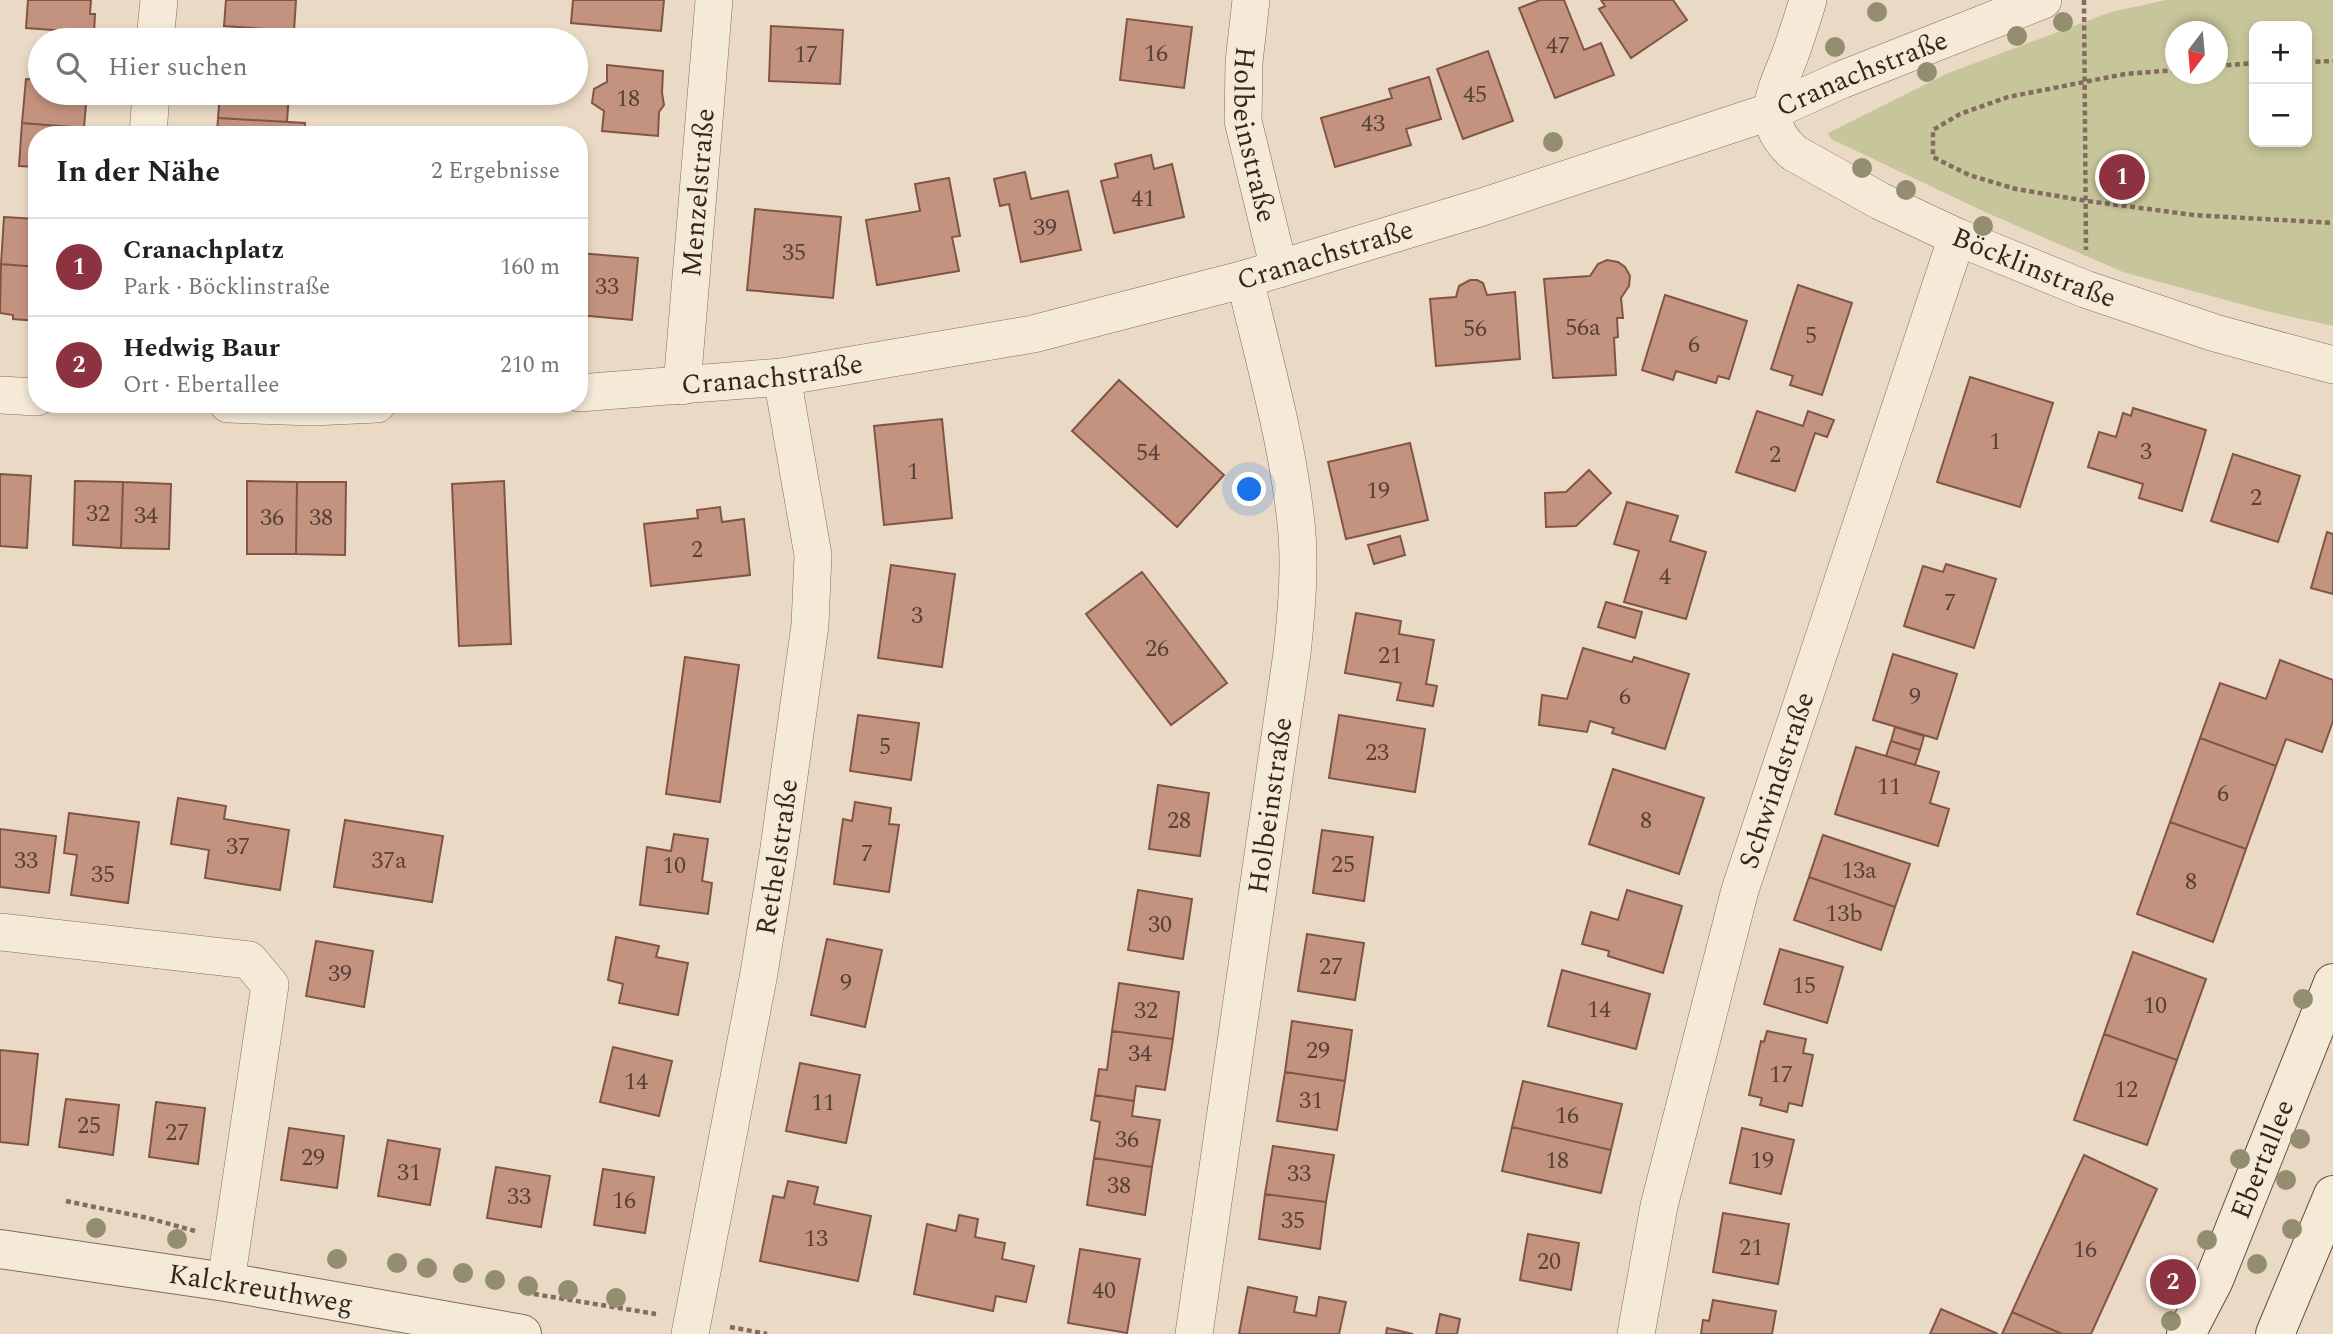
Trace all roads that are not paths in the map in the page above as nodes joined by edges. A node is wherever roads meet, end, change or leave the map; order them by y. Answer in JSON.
{"nodes":[{"id":1,"x":159,"y":0,"type":"edge"},
{"id":2,"x":714,"y":0,"type":"edge"},
{"id":3,"x":1251,"y":0,"type":"edge"},
{"id":4,"x":1808,"y":0,"type":"edge"},
{"id":5,"x":2043,"y":0,"type":"edge"},
{"id":6,"x":156,"y":28,"type":"edge"},
{"id":7,"x":150,"y":105,"type":"edge"},
{"id":8,"x":1772,"y":111,"type":"junction"},
{"id":9,"x":149,"y":126,"type":"edge"},
{"id":10,"x":1957,"y":237,"type":"junction"},
{"id":11,"x":1262,"y":274,"type":"junction"},
{"id":12,"x":2333,"y":365,"type":"edge"},
{"id":13,"x":782,"y":377,"type":"junction"},
{"id":14,"x":682,"y":386,"type":"junction"},
{"id":15,"x":588,"y":392,"type":"edge"},
{"id":16,"x":0,"y":395,"type":"edge"},
{"id":17,"x":28,"y":397,"type":"edge"},
{"id":18,"x":0,"y":932,"type":"edge"},
{"id":19,"x":2333,"y":983,"type":"edge"},
{"id":20,"x":2333,"y":1195,"type":"edge"},
{"id":21,"x":0,"y":1251,"type":"edge"},
{"id":22,"x":226,"y":1282,"type":"junction"},
{"id":23,"x":472,"y":1329,"type":"edge"},
{"id":24,"x":705,"y":1330,"type":"edge"},
{"id":25,"x":522,"y":1334,"type":"edge"},
{"id":26,"x":1194,"y":1334,"type":"edge"},
{"id":27,"x":1636,"y":1334,"type":"edge"},
{"id":28,"x":2186,"y":1334,"type":"edge"},
{"id":29,"x":2275,"y":1334,"type":"edge"}],
"edges":[{"from":1,"to":6,"type":"street"},
{"from":2,"to":14,"type":"street","name":"Menzelstraße"},
{"from":3,"to":11,"type":"street","name":"Holbeinstraße"},
{"from":4,"to":8,"type":"street"},
{"from":5,"to":8,"type":"street","name":"Cranachstraße"},
{"from":7,"to":9,"type":"street"},
{"from":8,"to":10,"type":"street","name":"Böcklinstraße"},
{"from":8,"to":11,"type":"street","name":"Cranachstraße"},
{"from":10,"to":12,"type":"street","name":"Böcklinstraße"},
{"from":10,"to":27,"type":"street","name":"Schwindstraße"},
{"from":11,"to":13,"type":"street","name":"Cranachstraße"},
{"from":11,"to":26,"type":"street","name":"Holbeinstraße"},
{"from":13,"to":14,"type":"street","name":"Cranachstraße"},
{"from":13,"to":24,"type":"street","name":"Rethelstraße"},
{"from":14,"to":15,"type":"street","name":"Cranachstraße"},
{"from":16,"to":17,"type":"street"},
{"from":18,"to":22,"type":"street"},
{"from":19,"to":28,"type":"street","name":"Ebertallee"},
{"from":20,"to":29,"type":"street"},
{"from":21,"to":22,"type":"street","name":"Kalckreuthweg"},
{"from":22,"to":23,"type":"street","name":"Kalckreuthweg"},
{"from":23,"to":25,"type":"street","name":"Kalckreuthweg"}]}
